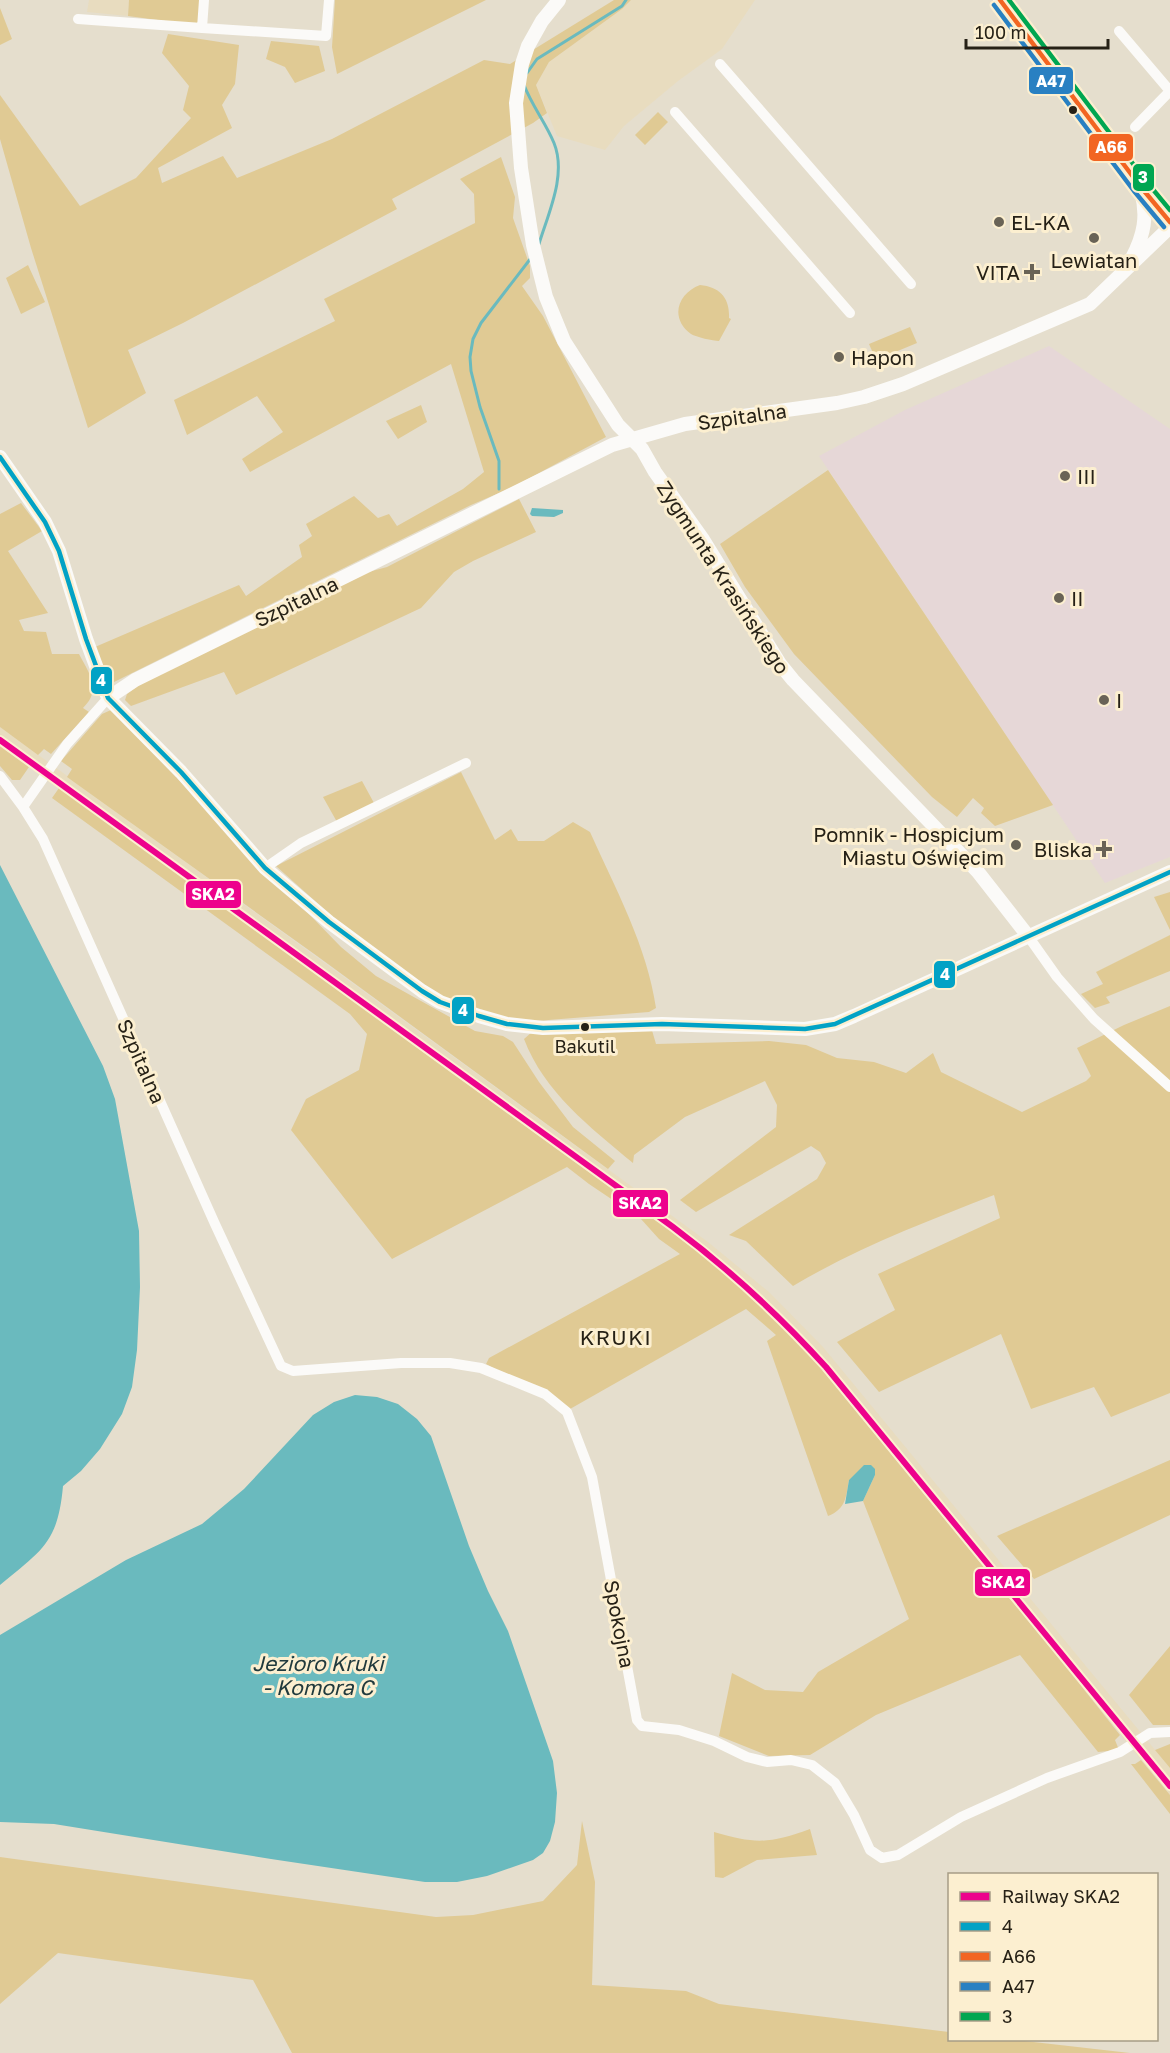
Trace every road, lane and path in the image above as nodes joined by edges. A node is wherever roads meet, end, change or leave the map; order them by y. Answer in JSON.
{"nodes":[{"id":1,"x":204,"y":0,"type":"edge"},
{"id":2,"x":329,"y":0,"type":"edge"},
{"id":3,"x":559,"y":0,"type":"edge"},
{"id":4,"x":1000,"y":0,"type":"edge"},
{"id":5,"x":78,"y":19,"type":"dead end"},
{"id":6,"x":202,"y":28,"type":"junction"},
{"id":7,"x":1119,"y":32,"type":"dead end"},
{"id":8,"x":720,"y":64,"type":"dead end"},
{"id":9,"x":1170,"y":91,"type":"edge"},
{"id":10,"x":675,"y":112,"type":"dead end"},
{"id":11,"x":1135,"y":127,"type":"dead end"},
{"id":12,"x":1140,"y":186,"type":"junction"},
{"id":13,"x":1170,"y":222,"type":"edge"},
{"id":14,"x":1170,"y":227,"type":"edge"},
{"id":15,"x":1124,"y":273,"type":"junction"},
{"id":16,"x":911,"y":284,"type":"dead end"},
{"id":17,"x":850,"y":314,"type":"dead end"},
{"id":18,"x":631,"y":438,"type":"junction"},
{"id":19,"x":0,"y":456,"type":"edge"},
{"id":20,"x":108,"y":698,"type":"junction"},
{"id":21,"x":466,"y":763,"type":"dead end"},
{"id":22,"x":0,"y":776,"type":"edge"},
{"id":23,"x":23,"y":807,"type":"junction"},
{"id":24,"x":265,"y":868,"type":"junction"},
{"id":25,"x":1170,"y":872,"type":"edge"},
{"id":26,"x":1028,"y":936,"type":"junction"},
{"id":27,"x":1170,"y":1087,"type":"edge"},
{"id":28,"x":281,"y":1366,"type":"joint"},
{"id":29,"x":1170,"y":1732,"type":"edge"}],
"edges":[{"from":1,"to":6,"type":"street"},
{"from":2,"to":6,"type":"street"},
{"from":3,"to":18,"type":"street","name":"Zygmunta Krasińskiego"},
{"from":4,"to":12,"type":"street"},
{"from":5,"to":6,"type":"street"},
{"from":7,"to":9,"type":"street"},
{"from":8,"to":16,"type":"street"},
{"from":9,"to":11,"type":"street"},
{"from":10,"to":17,"type":"street"},
{"from":12,"to":13,"type":"street"},
{"from":12,"to":15,"type":"street"},
{"from":14,"to":15,"type":"street","name":"Szpitalna"},
{"from":15,"to":18,"type":"street","name":"Szpitalna"},
{"from":18,"to":20,"type":"street","name":"Szpitalna"},
{"from":18,"to":26,"type":"street","name":"Zygmunta Krasińskiego"},
{"from":19,"to":20,"type":"street"},
{"from":20,"to":23,"type":"street","name":"Szpitalna"},
{"from":20,"to":24,"type":"street"},
{"from":21,"to":24,"type":"street"},
{"from":22,"to":23,"type":"street"},
{"from":23,"to":28,"type":"street","name":"Szpitalna"},
{"from":24,"to":26,"type":"street"},
{"from":25,"to":26,"type":"street"},
{"from":26,"to":27,"type":"street","name":"Zygmunta Krasińskiego"},
{"from":28,"to":29,"type":"street","name":"Spokojna"}]}
